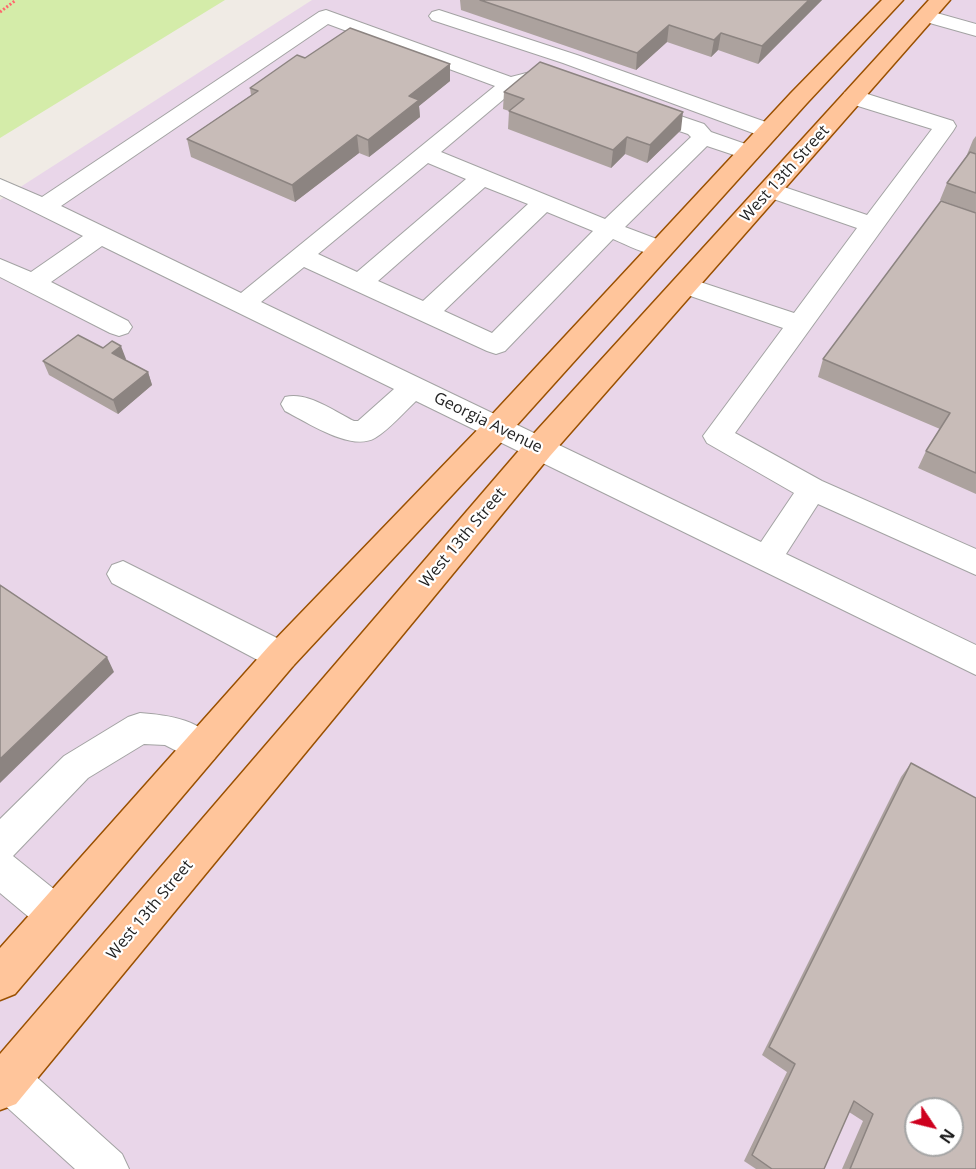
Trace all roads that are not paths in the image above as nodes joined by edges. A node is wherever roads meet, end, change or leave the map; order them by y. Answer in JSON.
{"nodes":[{"id":1,"x":461,"y":0,"type":"edge"},
{"id":2,"x":893,"y":0,"type":"edge"},
{"id":3,"x":933,"y":8,"type":"edge"},
{"id":4,"x":976,"y":30,"type":"edge"},
{"id":5,"x":510,"y":84,"type":"junction"},
{"id":6,"x":574,"y":87,"type":"edge"},
{"id":7,"x":853,"y":97,"type":"junction"},
{"id":8,"x":618,"y":102,"type":"edge"},
{"id":9,"x":769,"y":131,"type":"junction"},
{"id":10,"x":703,"y":137,"type":"junction"},
{"id":11,"x":749,"y":153,"type":"junction"},
{"id":12,"x":425,"y":154,"type":"junction"},
{"id":13,"x":482,"y":177,"type":"junction"},
{"id":14,"x":0,"y":186,"type":"edge"},
{"id":15,"x":770,"y":190,"type":"junction"},
{"id":16,"x":544,"y":202,"type":"junction"},
{"id":17,"x":44,"y":207,"type":"junction"},
{"id":18,"x":872,"y":225,"type":"junction"},
{"id":19,"x":609,"y":229,"type":"junction"},
{"id":20,"x":101,"y":235,"type":"junction"},
{"id":21,"x":661,"y":249,"type":"junction"},
{"id":22,"x":301,"y":256,"type":"junction"},
{"id":23,"x":0,"y":267,"type":"edge"},
{"id":24,"x":33,"y":283,"type":"junction"},
{"id":25,"x":360,"y":284,"type":"junction"},
{"id":26,"x":685,"y":285,"type":"junction"},
{"id":27,"x":243,"y":304,"type":"junction"},
{"id":28,"x":426,"y":313,"type":"junction"},
{"id":29,"x":799,"y":324,"type":"junction"},
{"id":30,"x":119,"y":327,"type":"dead end"},
{"id":31,"x":414,"y":387,"type":"junction"},
{"id":32,"x":295,"y":404,"type":"dead end"},
{"id":33,"x":497,"y":428,"type":"junction"},
{"id":34,"x":539,"y":448,"type":"junction"},
{"id":35,"x":812,"y":489,"type":"junction"},
{"id":36,"x":766,"y":558,"type":"junction"},
{"id":37,"x":976,"y":563,"type":"edge"},
{"id":38,"x":123,"y":574,"type":"dead end"},
{"id":39,"x":281,"y":656,"type":"junction"},
{"id":40,"x":976,"y":661,"type":"edge"},
{"id":41,"x":202,"y":748,"type":"junction"},
{"id":42,"x":0,"y":844,"type":"edge"},
{"id":43,"x":0,"y":870,"type":"edge"},
{"id":44,"x":56,"y":915,"type":"junction"},
{"id":45,"x":0,"y":979,"type":"edge"},
{"id":46,"x":4,"y":1083,"type":"edge"},
{"id":47,"x":107,"y":1169,"type":"edge"}],
"edges":[{"from":1,"to":9,"type":"street"},
{"from":2,"to":9,"type":"main road"},
{"from":3,"to":4,"type":"street"},
{"from":3,"to":7,"type":"main road","name":"West 13th Street"},
{"from":5,"to":6,"type":"street"},
{"from":5,"to":12,"type":"street"},
{"from":5,"to":17,"type":"street"},
{"from":7,"to":15,"type":"main road","name":"West 13th Street"},
{"from":7,"to":18,"type":"street"},
{"from":8,"to":10,"type":"street"},
{"from":9,"to":11,"type":"main road"},
{"from":10,"to":11,"type":"street"},
{"from":10,"to":19,"type":"street"},
{"from":11,"to":21,"type":"main road"},
{"from":12,"to":13,"type":"street"},
{"from":12,"to":22,"type":"street"},
{"from":13,"to":16,"type":"street"},
{"from":13,"to":25,"type":"street"},
{"from":14,"to":17,"type":"street","name":"Georgia Avenue"},
{"from":15,"to":18,"type":"street"},
{"from":15,"to":26,"type":"main road","name":"West 13th Street"},
{"from":16,"to":19,"type":"street"},
{"from":16,"to":28,"type":"street"},
{"from":17,"to":20,"type":"street","name":"Georgia Avenue"},
{"from":18,"to":29,"type":"street"},
{"from":19,"to":21,"type":"street"},
{"from":19,"to":28,"type":"street"},
{"from":20,"to":24,"type":"street"},
{"from":20,"to":27,"type":"street","name":"Georgia Avenue"},
{"from":21,"to":33,"type":"main road"},
{"from":22,"to":25,"type":"street"},
{"from":22,"to":27,"type":"street"},
{"from":23,"to":24,"type":"street"},
{"from":24,"to":30,"type":"street"},
{"from":25,"to":28,"type":"street"},
{"from":26,"to":29,"type":"street"},
{"from":26,"to":34,"type":"main road","name":"West 13th Street"},
{"from":27,"to":31,"type":"street","name":"Georgia Avenue"},
{"from":29,"to":35,"type":"street"},
{"from":31,"to":32,"type":"street"},
{"from":31,"to":33,"type":"street","name":"Georgia Avenue"},
{"from":33,"to":34,"type":"street","name":"Georgia Avenue"},
{"from":33,"to":39,"type":"main road"},
{"from":34,"to":36,"type":"street","name":"Georgia Avenue"},
{"from":34,"to":46,"type":"main road","name":"West 13th Street"},
{"from":35,"to":36,"type":"street"},
{"from":35,"to":37,"type":"street"},
{"from":36,"to":40,"type":"street","name":"Georgia Avenue"},
{"from":38,"to":39,"type":"street"},
{"from":39,"to":41,"type":"main road"},
{"from":41,"to":42,"type":"street"},
{"from":41,"to":44,"type":"main road"},
{"from":43,"to":44,"type":"street"},
{"from":44,"to":45,"type":"main road"},
{"from":46,"to":47,"type":"street"}]}
